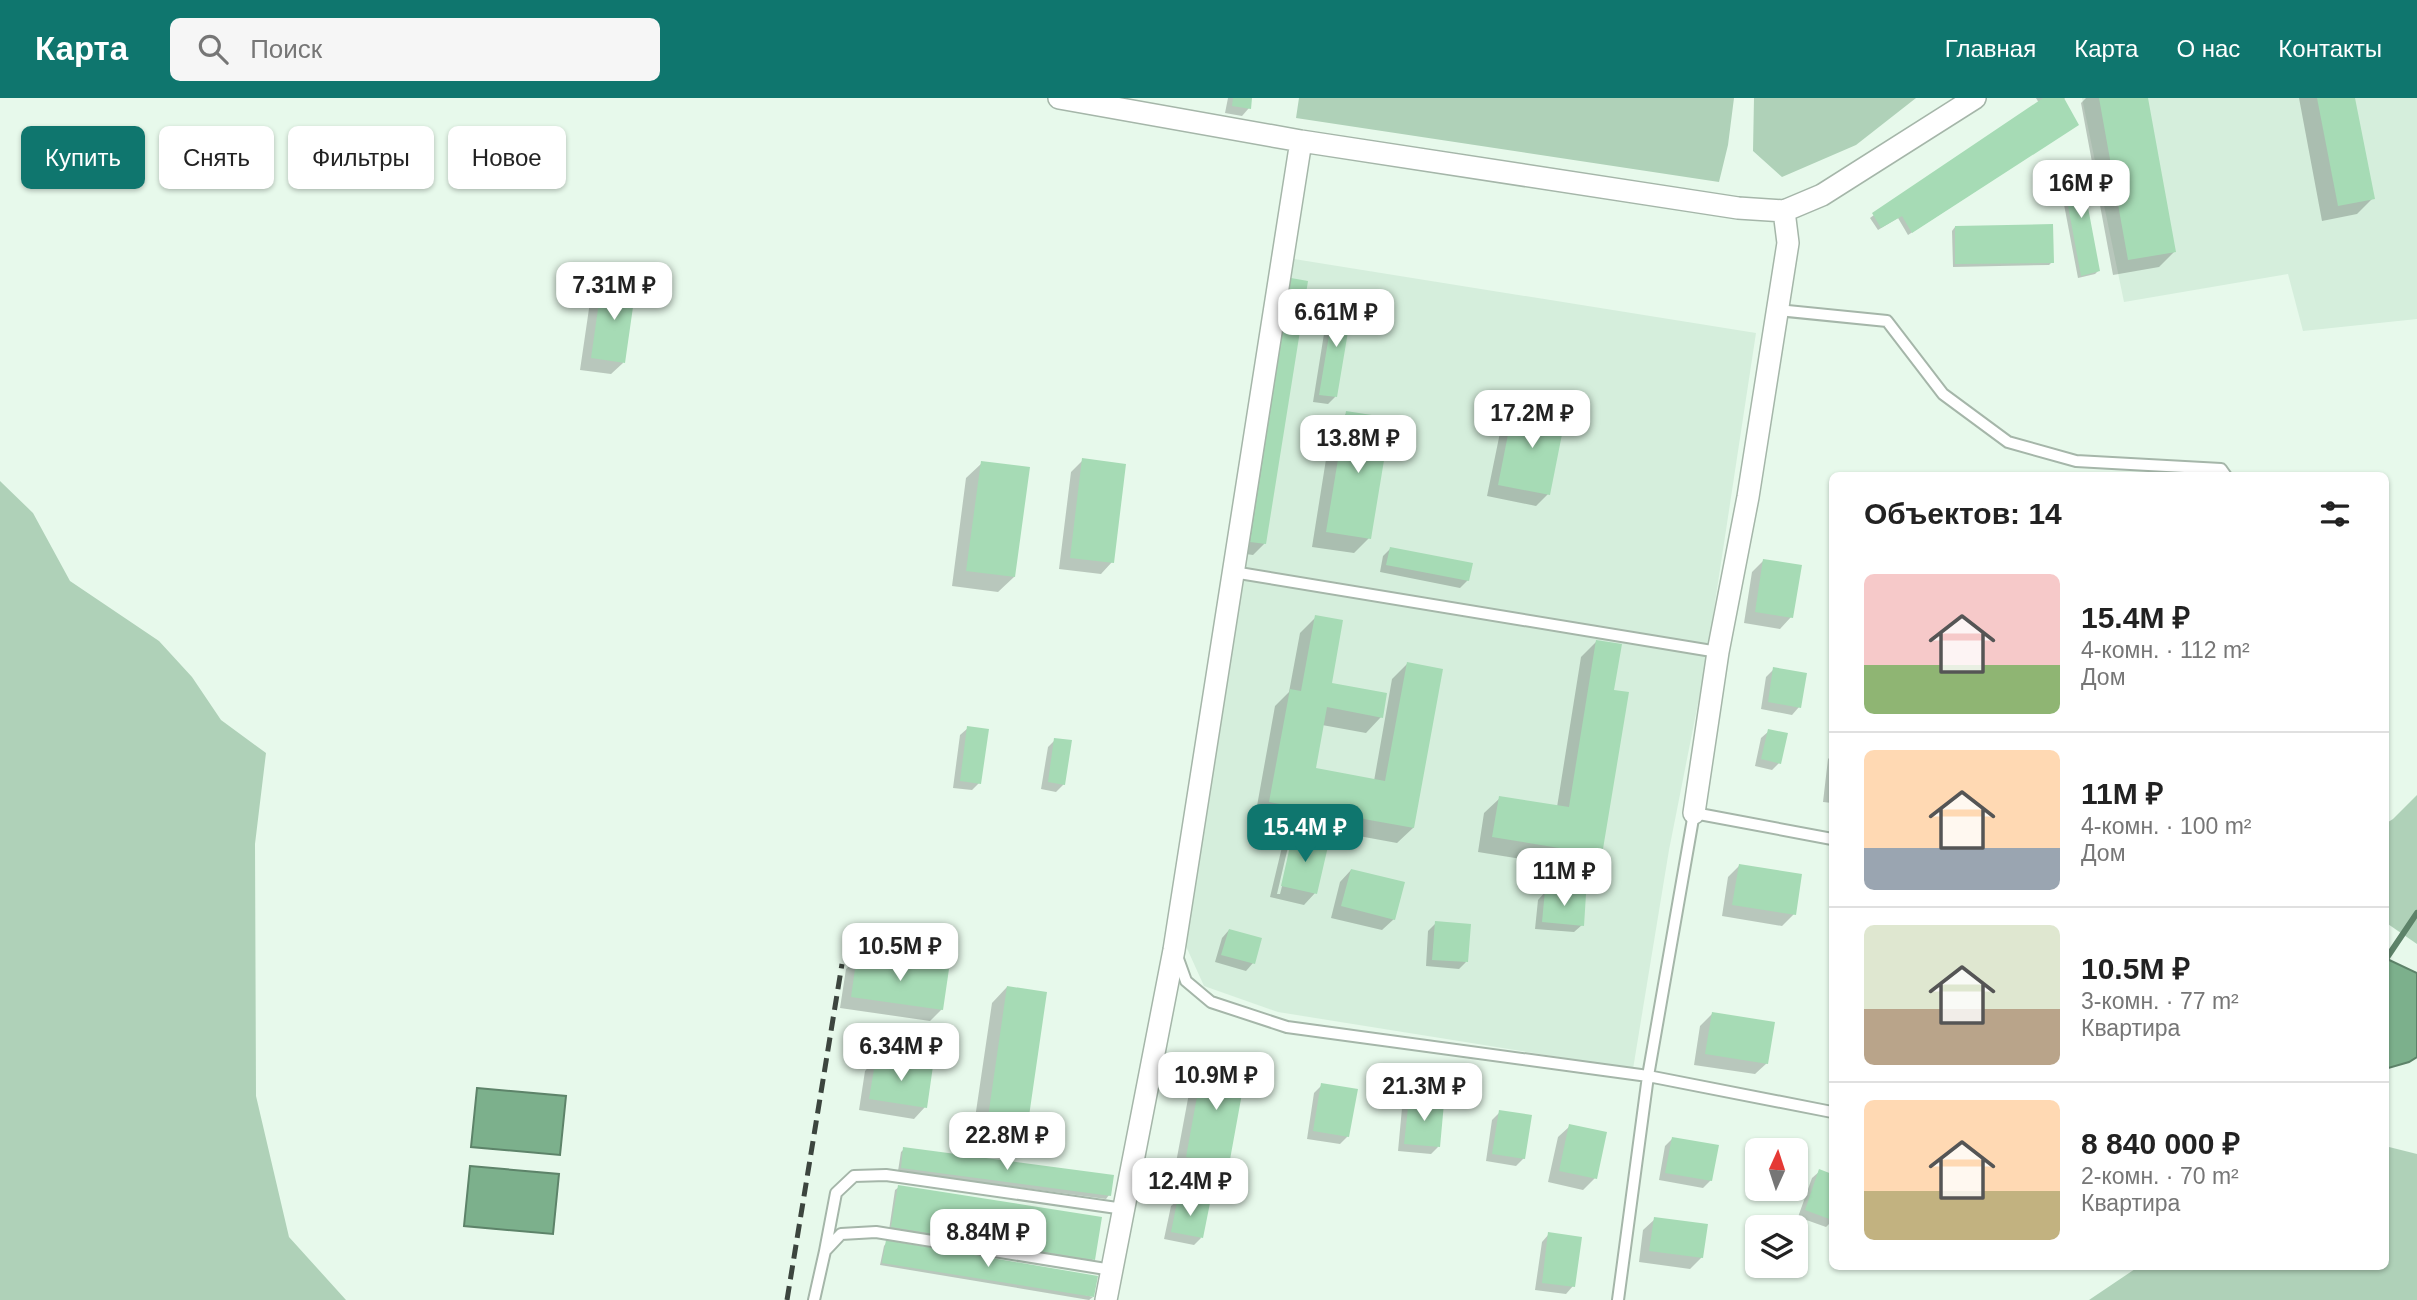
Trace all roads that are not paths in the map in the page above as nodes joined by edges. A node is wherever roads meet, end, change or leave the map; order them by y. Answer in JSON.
{"nodes":[{"id":1,"x":1059,"y":98,"type":"edge"},
{"id":2,"x":1975,"y":98,"type":"edge"},
{"id":3,"x":1301,"y":141,"type":"junction"},
{"id":4,"x":1784,"y":211,"type":"junction"},
{"id":5,"x":1777,"y":310,"type":"junction"},
{"id":6,"x":2223,"y":472,"type":"edge"},
{"id":7,"x":1233,"y":572,"type":"junction"},
{"id":8,"x":1718,"y":652,"type":"junction"},
{"id":9,"x":1694,"y":813,"type":"junction"},
{"id":10,"x":1829,"y":838,"type":"edge"},
{"id":11,"x":1174,"y":950,"type":"junction"},
{"id":12,"x":1648,"y":1076,"type":"junction"},
{"id":13,"x":1829,"y":1110,"type":"edge"},
{"id":14,"x":1124,"y":1209,"type":"junction"},
{"id":15,"x":825,"y":1251,"type":"junction"},
{"id":16,"x":1112,"y":1270,"type":"junction"},
{"id":17,"x":814,"y":1300,"type":"edge"},
{"id":18,"x":1106,"y":1300,"type":"edge"},
{"id":19,"x":1618,"y":1300,"type":"edge"}],
"edges":[{"from":1,"to":3,"type":"street"},
{"from":2,"to":4,"type":"street"},
{"from":3,"to":4,"type":"street"},
{"from":3,"to":7,"type":"street"},
{"from":4,"to":5,"type":"street"},
{"from":5,"to":6,"type":"lane"},
{"from":5,"to":8,"type":"street"},
{"from":7,"to":8,"type":"lane"},
{"from":7,"to":11,"type":"street"},
{"from":8,"to":9,"type":"street"},
{"from":9,"to":10,"type":"lane"},
{"from":9,"to":12,"type":"lane"},
{"from":11,"to":12,"type":"lane"},
{"from":11,"to":14,"type":"street"},
{"from":12,"to":13,"type":"lane"},
{"from":12,"to":19,"type":"lane"},
{"from":14,"to":15,"type":"lane"},
{"from":14,"to":16,"type":"street"},
{"from":15,"to":16,"type":"lane"},
{"from":15,"to":17,"type":"lane"},
{"from":16,"to":18,"type":"street"}]}
